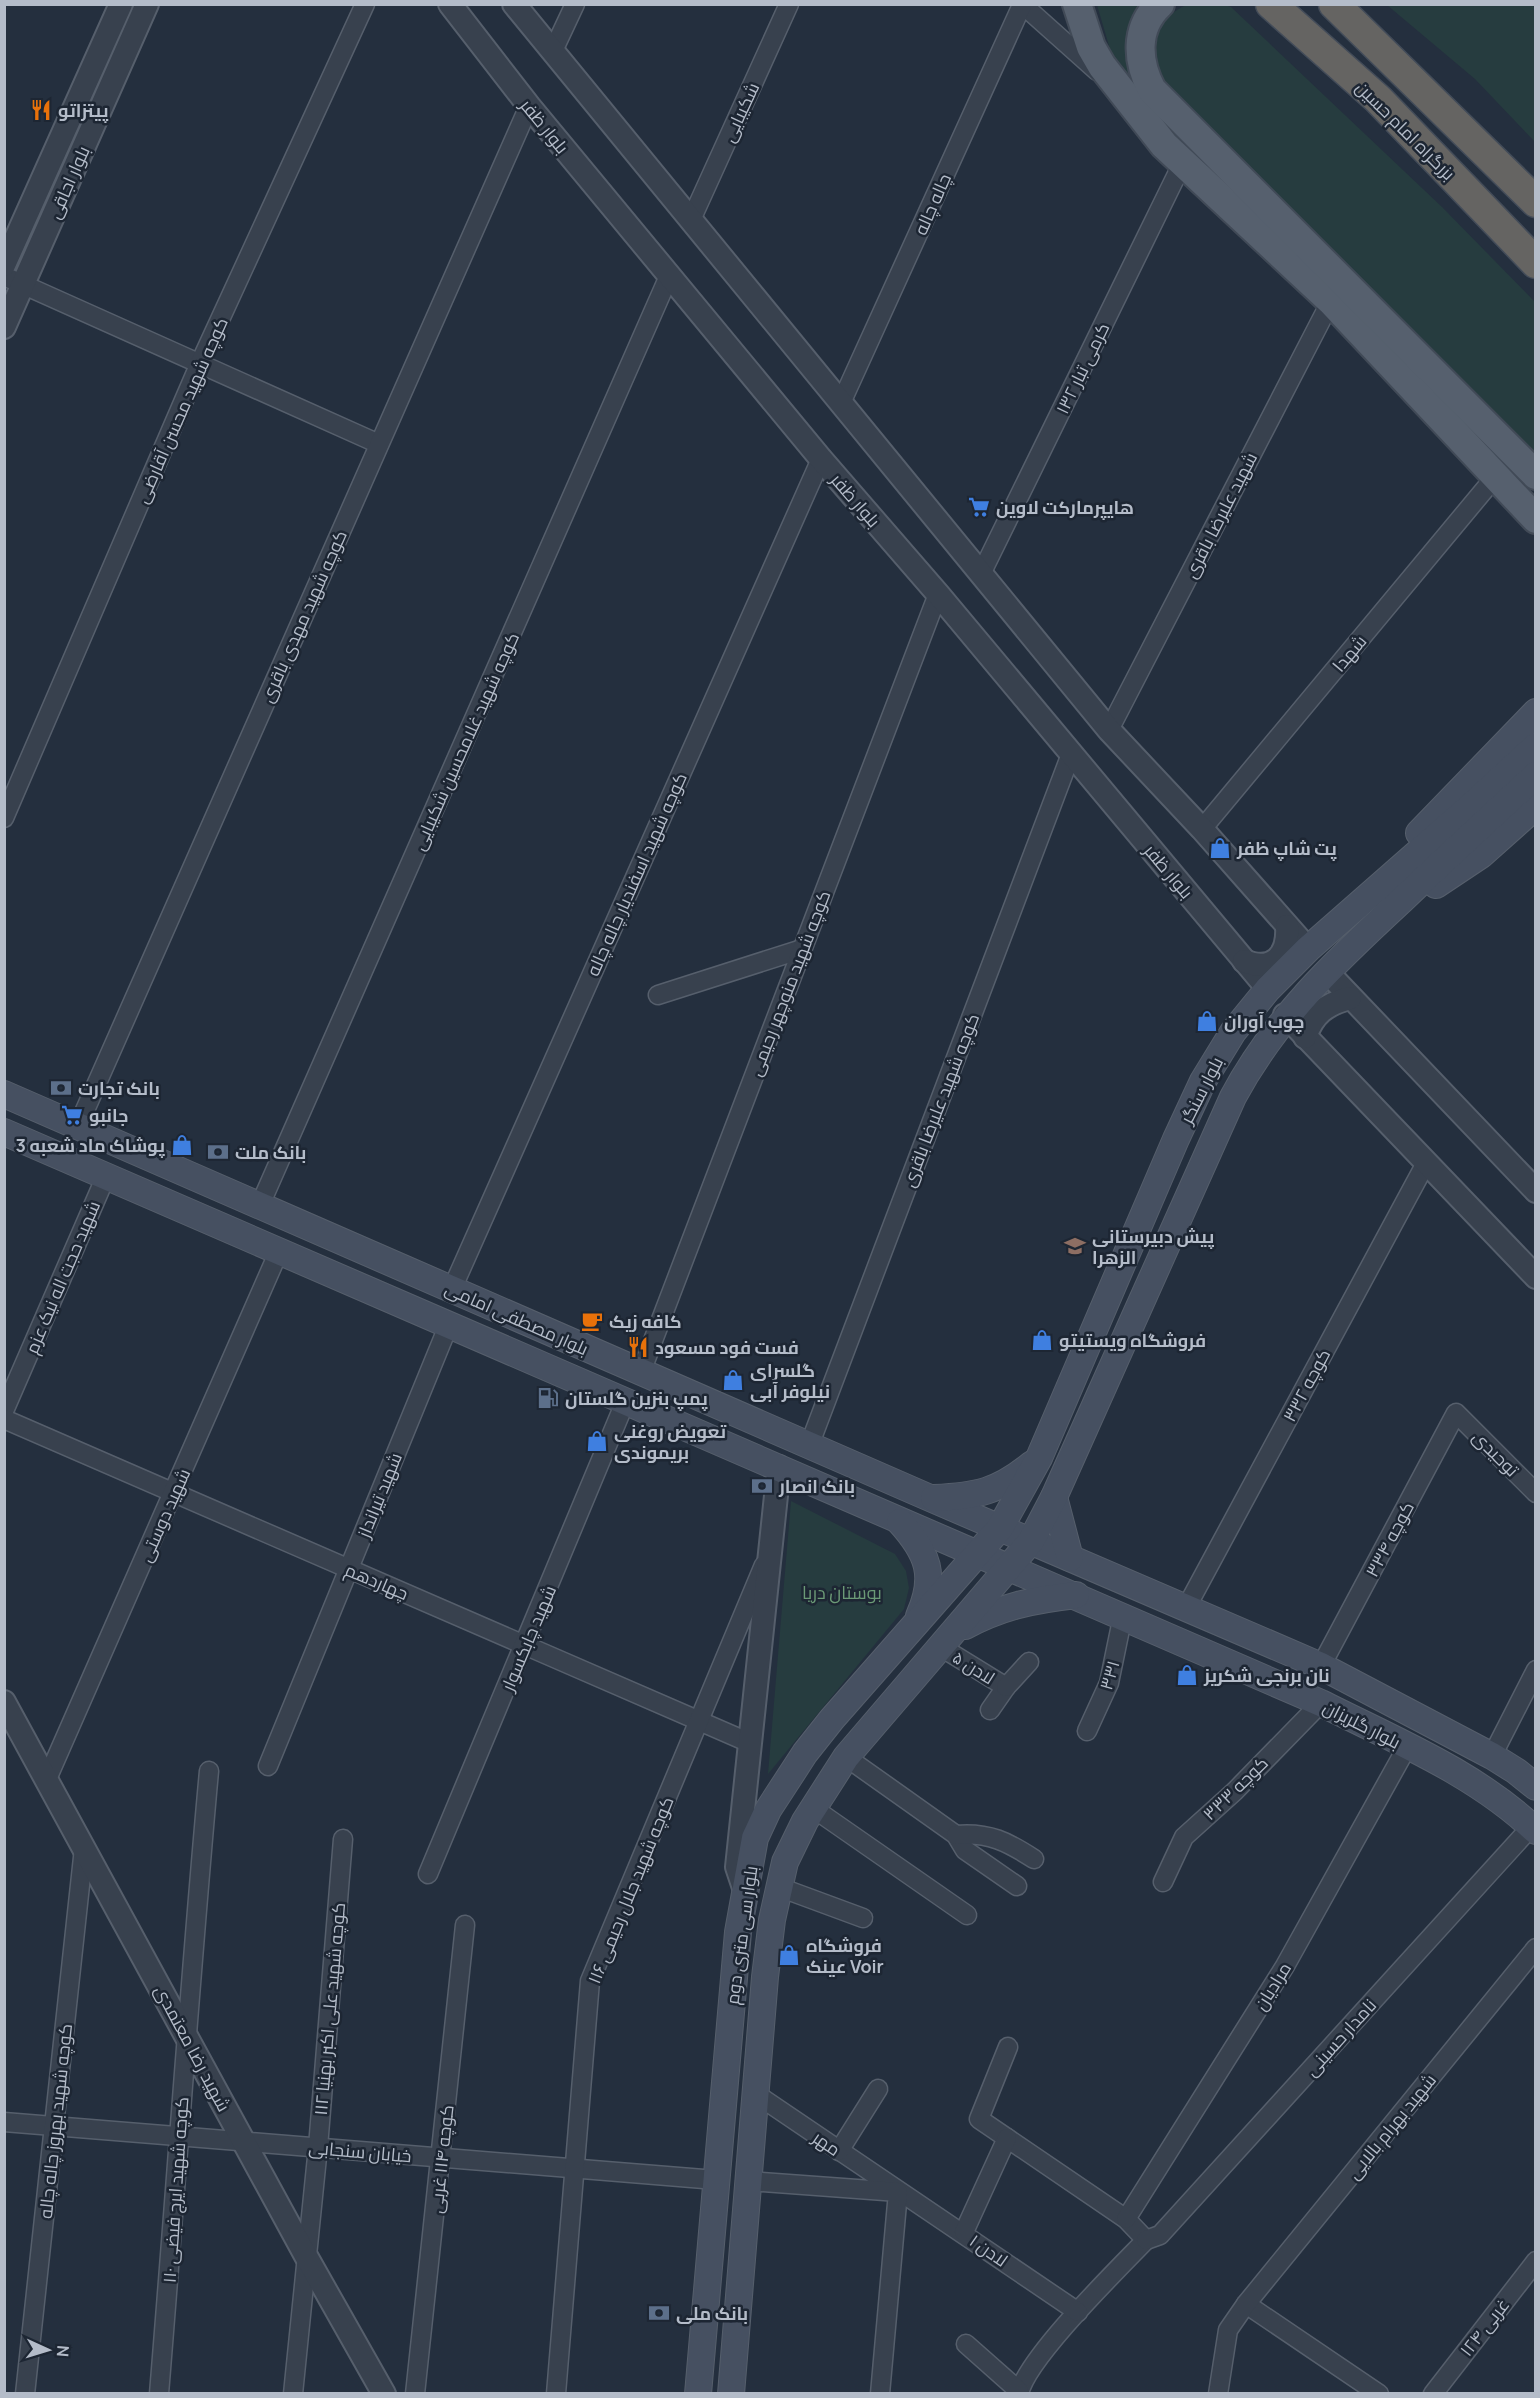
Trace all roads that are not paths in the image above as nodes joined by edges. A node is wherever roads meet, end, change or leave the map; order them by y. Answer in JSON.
{"nodes":[{"id":1,"x":121,"y":4,"type":"edge"},
{"id":2,"x":147,"y":4,"type":"edge"},
{"id":3,"x":365,"y":4,"type":"edge"},
{"id":4,"x":450,"y":4,"type":"edge"},
{"id":5,"x":514,"y":4,"type":"edge"},
{"id":6,"x":575,"y":4,"type":"edge"},
{"id":7,"x":789,"y":4,"type":"edge"},
{"id":8,"x":1077,"y":4,"type":"edge"},
{"id":9,"x":1160,"y":4,"type":"edge"},
{"id":10,"x":1334,"y":4,"type":"edge"},
{"id":11,"x":1022,"y":5,"type":"edge"},
{"id":12,"x":1270,"y":7,"type":"edge"},
{"id":13,"x":553,"y":51,"type":"junction"},
{"id":14,"x":1116,"y":88,"type":"junction"},
{"id":15,"x":529,"y":106,"type":"junction"},
{"id":16,"x":1183,"y":162,"type":"junction"},
{"id":17,"x":1536,"y":202,"type":"edge"},
{"id":18,"x":691,"y":220,"type":"junction"},
{"id":19,"x":1536,"y":263,"type":"edge"},
{"id":20,"x":4,"y":265,"type":"edge"},
{"id":21,"x":669,"y":276,"type":"junction"},
{"id":22,"x":14,"y":280,"type":"edge"},
{"id":23,"x":1331,"y":301,"type":"junction"},
{"id":24,"x":4,"y":327,"type":"edge"},
{"id":25,"x":200,"y":363,"type":"junction"},
{"id":26,"x":841,"y":403,"type":"junction"},
{"id":27,"x":379,"y":444,"type":"junction"},
{"id":28,"x":820,"y":459,"type":"junction"},
{"id":29,"x":1536,"y":475,"type":"edge"},
{"id":30,"x":1495,"y":477,"type":"junction"},
{"id":31,"x":1536,"y":519,"type":"edge"},
{"id":32,"x":981,"y":574,"type":"junction"},
{"id":33,"x":938,"y":594,"type":"junction"},
{"id":34,"x":1536,"y":712,"type":"edge"},
{"id":35,"x":1109,"y":730,"type":"junction"},
{"id":36,"x":1536,"y":746,"type":"edge"},
{"id":37,"x":1071,"y":754,"type":"junction"},
{"id":38,"x":1536,"y":775,"type":"edge"},
{"id":39,"x":1536,"y":806,"type":"edge"},
{"id":40,"x":4,"y":818,"type":"edge"},
{"id":41,"x":1202,"y":829,"type":"junction"},
{"id":42,"x":1349,"y":913,"type":"junction"},
{"id":43,"x":1287,"y":926,"type":"junction"},
{"id":44,"x":1368,"y":931,"type":"junction"},
{"id":45,"x":802,"y":949,"type":"junction"},
{"id":46,"x":1308,"y":949,"type":"junction"},
{"id":47,"x":1244,"y":961,"type":"junction"},
{"id":48,"x":1328,"y":973,"type":"junction"},
{"id":49,"x":1268,"y":990,"type":"junction"},
{"id":50,"x":658,"y":995,"type":"dead end"},
{"id":51,"x":1350,"y":998,"type":"junction"},
{"id":52,"x":1285,"y":1016,"type":"junction"},
{"id":53,"x":1305,"y":1037,"type":"junction"},
{"id":54,"x":4,"y":1094,"type":"edge"},
{"id":55,"x":78,"y":1126,"type":"junction"},
{"id":56,"x":4,"y":1132,"type":"edge"},
{"id":57,"x":1426,"y":1163,"type":"junction"},
{"id":58,"x":106,"y":1176,"type":"junction"},
{"id":59,"x":1536,"y":1191,"type":"edge"},
{"id":60,"x":260,"y":1205,"type":"junction"},
{"id":61,"x":279,"y":1251,"type":"junction"},
{"id":62,"x":1536,"y":1277,"type":"edge"},
{"id":63,"x":452,"y":1289,"type":"junction"},
{"id":64,"x":449,"y":1324,"type":"junction"},
{"id":65,"x":641,"y":1372,"type":"junction"},
{"id":66,"x":626,"y":1401,"type":"junction"},
{"id":67,"x":4,"y":1411,"type":"edge"},
{"id":68,"x":1456,"y":1413,"type":"joint"},
{"id":69,"x":4,"y":1419,"type":"edge"},
{"id":70,"x":809,"y":1446,"type":"junction"},
{"id":71,"x":1039,"y":1458,"type":"junction"},
{"id":72,"x":779,"y":1467,"type":"junction"},
{"id":73,"x":174,"y":1492,"type":"junction"},
{"id":74,"x":1536,"y":1493,"type":"edge"},
{"id":75,"x":1054,"y":1497,"type":"junction"},
{"id":76,"x":930,"y":1498,"type":"junction"},
{"id":77,"x":896,"y":1518,"type":"junction"},
{"id":78,"x":1000,"y":1528,"type":"junction"},
{"id":79,"x":1031,"y":1541,"type":"junction"},
{"id":80,"x":771,"y":1549,"type":"junction"},
{"id":81,"x":978,"y":1553,"type":"junction"},
{"id":82,"x":1070,"y":1558,"type":"junction"},
{"id":83,"x":1011,"y":1567,"type":"junction"},
{"id":84,"x":349,"y":1568,"type":"junction"},
{"id":85,"x":1076,"y":1595,"type":"junction"},
{"id":86,"x":1186,"y":1608,"type":"junction"},
{"id":87,"x":1123,"y":1616,"type":"junction"},
{"id":88,"x":915,"y":1623,"type":"junction"},
{"id":89,"x":949,"y":1638,"type":"junction"},
{"id":90,"x":526,"y":1645,"type":"junction"},
{"id":91,"x":1029,"y":1662,"type":"dead end"},
{"id":92,"x":1321,"y":1666,"type":"junction"},
{"id":93,"x":1536,"y":1670,"type":"edge"},
{"id":94,"x":1006,"y":1687,"type":"junction"},
{"id":95,"x":4,"y":1702,"type":"edge"},
{"id":96,"x":1321,"y":1703,"type":"junction"},
{"id":97,"x":990,"y":1710,"type":"dead end"},
{"id":98,"x":699,"y":1720,"type":"junction"},
{"id":99,"x":1087,"y":1731,"type":"dead end"},
{"id":100,"x":750,"y":1743,"type":"junction"},
{"id":101,"x":1407,"y":1747,"type":"junction"},
{"id":102,"x":1492,"y":1756,"type":"junction"},
{"id":103,"x":846,"y":1757,"type":"junction"},
{"id":104,"x":268,"y":1766,"type":"dead end"},
{"id":105,"x":209,"y":1771,"type":"dead end"},
{"id":106,"x":47,"y":1779,"type":"junction"},
{"id":107,"x":1536,"y":1787,"type":"edge"},
{"id":108,"x":813,"y":1808,"type":"junction"},
{"id":109,"x":1533,"y":1829,"type":"edge"},
{"id":110,"x":956,"y":1835,"type":"junction"},
{"id":111,"x":344,"y":1839,"type":"dead end"},
{"id":112,"x":84,"y":1848,"type":"junction"},
{"id":113,"x":1034,"y":1859,"type":"dead end"},
{"id":114,"x":428,"y":1874,"type":"dead end"},
{"id":115,"x":1162,"y":1882,"type":"dead end"},
{"id":116,"x":1017,"y":1886,"type":"dead end"},
{"id":117,"x":780,"y":1887,"type":"junction"},
{"id":118,"x":744,"y":1888,"type":"junction"},
{"id":119,"x":967,"y":1915,"type":"dead end"},
{"id":120,"x":863,"y":1918,"type":"dead end"},
{"id":121,"x":465,"y":1925,"type":"dead end"},
{"id":122,"x":1536,"y":1948,"type":"edge"},
{"id":123,"x":185,"y":2034,"type":"junction"},
{"id":124,"x":1008,"y":2047,"type":"dead end"},
{"id":125,"x":878,"y":2089,"type":"dead end"},
{"id":126,"x":756,"y":2094,"type":"junction"},
{"id":127,"x":4,"y":2122,"type":"edge"},
{"id":128,"x":55,"y":2126,"type":"junction"},
{"id":129,"x":180,"y":2136,"type":"junction"},
{"id":130,"x":1007,"y":2138,"type":"junction"},
{"id":131,"x":244,"y":2143,"type":"junction"},
{"id":132,"x":318,"y":2147,"type":"junction"},
{"id":133,"x":839,"y":2151,"type":"junction"},
{"id":134,"x":442,"y":2157,"type":"junction"},
{"id":135,"x":574,"y":2168,"type":"junction"},
{"id":136,"x":716,"y":2180,"type":"junction"},
{"id":137,"x":749,"y":2181,"type":"junction"},
{"id":138,"x":898,"y":2192,"type":"junction"},
{"id":139,"x":1126,"y":2219,"type":"junction"},
{"id":140,"x":964,"y":2232,"type":"junction"},
{"id":141,"x":1146,"y":2240,"type":"junction"},
{"id":142,"x":306,"y":2256,"type":"junction"},
{"id":143,"x":1536,"y":2261,"type":"edge"},
{"id":144,"x":1246,"y":2304,"type":"junction"},
{"id":145,"x":1078,"y":2312,"type":"junction"},
{"id":146,"x":966,"y":2344,"type":"dead end"},
{"id":147,"x":1019,"y":2392,"type":"edge"},
{"id":148,"x":25,"y":2394,"type":"edge"},
{"id":149,"x":159,"y":2394,"type":"edge"},
{"id":150,"x":293,"y":2394,"type":"edge"},
{"id":151,"x":384,"y":2394,"type":"edge"},
{"id":152,"x":415,"y":2394,"type":"edge"},
{"id":153,"x":556,"y":2394,"type":"edge"},
{"id":154,"x":698,"y":2394,"type":"edge"},
{"id":155,"x":731,"y":2394,"type":"edge"},
{"id":156,"x":880,"y":2394,"type":"edge"},
{"id":157,"x":1218,"y":2394,"type":"edge"},
{"id":158,"x":1379,"y":2394,"type":"edge"},
{"id":159,"x":1433,"y":2394,"type":"edge"}],
"edges":[{"from":1,"to":20,"type":"street","name":"بلوار اجاقی"},
{"from":2,"to":22,"type":"street","name":"بلوار اجاقی"},
{"from":3,"to":25,"type":"street","name":"کوچه شهید محسن آقارضی"},
{"from":4,"to":15,"type":"street","name":"بلوار ظفر"},
{"from":5,"to":13,"type":"street"},
{"from":6,"to":13,"type":"street"},
{"from":7,"to":18,"type":"street","name":"شکیبایی"},
{"from":8,"to":14,"type":"main road"},
{"from":9,"to":29,"type":"main road"},
{"from":10,"to":17,"type":"highway"},
{"from":11,"to":14,"type":"street"},
{"from":11,"to":26,"type":"street","name":"چاله چاله"},
{"from":12,"to":19,"type":"highway","name":"بزرگراه امام حسین"},
{"from":13,"to":18,"type":"street"},
{"from":14,"to":16,"type":"main road"},
{"from":15,"to":21,"type":"street","name":"بلوار ظفر"},
{"from":15,"to":27,"type":"street","name":"کوچه شهید مهدی باقری"},
{"from":16,"to":23,"type":"main road"},
{"from":16,"to":32,"type":"street","name":"کرمی تبار ۱۳۲"},
{"from":18,"to":26,"type":"street"},
{"from":21,"to":28,"type":"street","name":"بلوار ظفر"},
{"from":21,"to":60,"type":"street","name":"کوچه شهید غلامحسین شکیبایی"},
{"from":22,"to":24,"type":"street","name":"بلوار اجاقی"},
{"from":22,"to":25,"type":"street"},
{"from":23,"to":30,"type":"main road"},
{"from":23,"to":35,"type":"street","name":"شهید علیرضا باقری"},
{"from":25,"to":27,"type":"street"},
{"from":25,"to":40,"type":"street","name":"کوچه شهید محسن آقارضی"},
{"from":26,"to":32,"type":"street"},
{"from":27,"to":55,"type":"street","name":"کوچه شهید مهدی باقری"},
{"from":28,"to":33,"type":"street","name":"بلوار ظفر"},
{"from":28,"to":63,"type":"street","name":"کوچه شهید اسفندیار چاله چاله"},
{"from":30,"to":31,"type":"main road"},
{"from":30,"to":41,"type":"street","name":"شهدا"},
{"from":32,"to":35,"type":"street"},
{"from":33,"to":37,"type":"street","name":"بلوار ظفر"},
{"from":33,"to":45,"type":"street","name":"کوچه شهید منوچهر رحیمی"},
{"from":34,"to":42,"type":"main road"},
{"from":35,"to":41,"type":"street"},
{"from":36,"to":42,"type":"main road","name":"بلوار سنگر"},
{"from":37,"to":47,"type":"street","name":"بلوار ظفر"},
{"from":37,"to":70,"type":"street","name":"کوچه شهید علیرضا باقری"},
{"from":38,"to":44,"type":"main road","name":"بلوار سنگر"},
{"from":39,"to":44,"type":"main road"},
{"from":41,"to":43,"type":"street"},
{"from":42,"to":46,"type":"main road","name":"بلوار سنگر"},
{"from":43,"to":46,"type":"street"},
{"from":43,"to":47,"type":"street"},
{"from":44,"to":48,"type":"main road","name":"بلوار سنگر"},
{"from":45,"to":50,"type":"street"},
{"from":45,"to":65,"type":"street","name":"کوچه شهید منوچهر رحیمی"},
{"from":46,"to":49,"type":"main road","name":"بلوار سنگر"},
{"from":47,"to":49,"type":"street","name":"بلوار ظفر"},
{"from":48,"to":51,"type":"street"},
{"from":48,"to":52,"type":"main road","name":"بلوار سنگر"},
{"from":49,"to":71,"type":"main road","name":"بلوار سنگر"},
{"from":51,"to":53,"type":"street"},
{"from":51,"to":59,"type":"street"},
{"from":52,"to":53,"type":"street"},
{"from":52,"to":75,"type":"main road","name":"بلوار سنگر"},
{"from":53,"to":57,"type":"street"},
{"from":54,"to":55,"type":"main road","name":"بلوار مصطفی امامی"},
{"from":55,"to":60,"type":"main road","name":"بلوار مصطفی امامی"},
{"from":56,"to":58,"type":"main road","name":"بلوار مصطفی امامی"},
{"from":57,"to":62,"type":"street"},
{"from":57,"to":86,"type":"street","name":"کوچه ۳۳۲"},
{"from":58,"to":61,"type":"main road","name":"بلوار مصطفی امامی"},
{"from":58,"to":67,"type":"street","name":"شهید حجت اله نیک عزم"},
{"from":60,"to":63,"type":"main road","name":"بلوار مصطفی امامی"},
{"from":61,"to":64,"type":"main road","name":"بلوار مصطفی امامی"},
{"from":61,"to":73,"type":"street","name":"شهید دوستی"},
{"from":63,"to":65,"type":"main road","name":"بلوار مصطفی امامی"},
{"from":64,"to":66,"type":"main road","name":"بلوار مصطفی امامی"},
{"from":64,"to":84,"type":"street","name":"شهید تیرانداز"},
{"from":65,"to":70,"type":"main road","name":"بلوار مصطفی امامی"},
{"from":66,"to":72,"type":"main road","name":"بلوار مصطفی امامی"},
{"from":66,"to":90,"type":"street","name":"شهید چابکسوار"},
{"from":68,"to":74,"type":"street","name":"توحیدی"},
{"from":68,"to":92,"type":"street","name":"کوچه ۳۳۴"},
{"from":69,"to":73,"type":"street","name":"چهاردهم"},
{"from":70,"to":76,"type":"main road","name":"بلوار مصطفی امامی"},
{"from":71,"to":76,"type":"main road"},
{"from":71,"to":78,"type":"main road","name":"بلوار سنگر"},
{"from":72,"to":77,"type":"main road","name":"بلوار مصطفی امامی"},
{"from":72,"to":80,"type":"street"},
{"from":73,"to":84,"type":"street","name":"چهاردهم"},
{"from":73,"to":106,"type":"street","name":"شهید دوستی"},
{"from":75,"to":79,"type":"main road","name":"بلوار سنگر"},
{"from":75,"to":82,"type":"main road"},
{"from":76,"to":78,"type":"main road","name":"بلوار مصطفی امامی"},
{"from":77,"to":81,"type":"main road","name":"بلوار مصطفی امامی"},
{"from":77,"to":88,"type":"main road"},
{"from":78,"to":79,"type":"main road","name":"بلوار مصطفی امامی"},
{"from":78,"to":81,"type":"main road","name":"بلوار سنگر"},
{"from":79,"to":82,"type":"main road","name":"بلوار گلریزان"},
{"from":79,"to":83,"type":"main road","name":"بلوار سنگر"},
{"from":80,"to":98,"type":"street","name":"کوچه شهید جلال رحیمی ۱۱۶"},
{"from":80,"to":100,"type":"street"},
{"from":81,"to":83,"type":"main road","name":"بلوار مصطفی امامی"},
{"from":81,"to":88,"type":"main road","name":"بلوار سی متری دوم"},
{"from":82,"to":86,"type":"main road","name":"بلوار گلریزان"},
{"from":83,"to":85,"type":"main road","name":"بلوار گلریزان"},
{"from":83,"to":89,"type":"main road","name":"بلوار سی متری دوم"},
{"from":84,"to":90,"type":"street","name":"چهاردهم"},
{"from":84,"to":104,"type":"street","name":"شهید تیرانداز"},
{"from":85,"to":87,"type":"main road","name":"بلوار گلریزان"},
{"from":85,"to":89,"type":"main road"},
{"from":86,"to":92,"type":"main road","name":"بلوار گلریزان"},
{"from":87,"to":96,"type":"main road","name":"بلوار گلریزان"},
{"from":87,"to":99,"type":"street","name":"۳۳۱"},
{"from":88,"to":118,"type":"main road","name":"بلوار سی متری دوم"},
{"from":89,"to":94,"type":"street","name":"لادن ۵"},
{"from":89,"to":103,"type":"main road","name":"بلوار سی متری دوم"},
{"from":90,"to":98,"type":"street","name":"چهاردهم"},
{"from":90,"to":114,"type":"street","name":"شهید چابکسوار"},
{"from":91,"to":94,"type":"street","name":"لادن ۵"},
{"from":92,"to":102,"type":"main road","name":"بلوار گلریزان"},
{"from":93,"to":102,"type":"street"},
{"from":94,"to":97,"type":"street","name":"لادن ۵"},
{"from":95,"to":106,"type":"street","name":"شهید رضا معتمدی"},
{"from":96,"to":101,"type":"main road","name":"بلوار گلریزان"},
{"from":96,"to":115,"type":"street","name":"کوچه ۳۳۳"},
{"from":98,"to":100,"type":"street","name":"چهاردهم"},
{"from":98,"to":135,"type":"street","name":"کوچه شهید جلال رحیمی ۱۱۶"},
{"from":100,"to":118,"type":"street"},
{"from":101,"to":109,"type":"main road","name":"بلوار گلریزان"},
{"from":101,"to":139,"type":"street","name":"مرادیان"},
{"from":102,"to":107,"type":"main road","name":"بلوار گلریزان"},
{"from":103,"to":108,"type":"main road","name":"بلوار سی متری دوم"},
{"from":103,"to":110,"type":"street"},
{"from":105,"to":123,"type":"street","name":"کوچه شهید ایرج فیضی ۱۱۰"},
{"from":106,"to":112,"type":"street","name":"شهید رضا معتمدی"},
{"from":108,"to":117,"type":"main road","name":"بلوار سی متری دوم"},
{"from":108,"to":119,"type":"street"},
{"from":109,"to":141,"type":"street","name":"نامدار حسینی"},
{"from":110,"to":113,"type":"street"},
{"from":110,"to":116,"type":"street"},
{"from":111,"to":132,"type":"street","name":"کوچه شهید علی اکبر بهنیا ۱۱۲"},
{"from":112,"to":123,"type":"street","name":"شهید رضا معتمدی"},
{"from":112,"to":128,"type":"street","name":"کوچه شهید بهروز چاله چاله"},
{"from":117,"to":120,"type":"street"},
{"from":117,"to":126,"type":"main road","name":"بلوار سی متری دوم"},
{"from":118,"to":136,"type":"main road","name":"بلوار سی متری دوم"},
{"from":121,"to":134,"type":"street","name":"کوچه ۱۱۴ غربی"},
{"from":122,"to":144,"type":"street","name":"شهید بهرام بالایی"},
{"from":123,"to":129,"type":"street","name":"کوچه شهید ایرج فیضی ۱۱۰"},
{"from":123,"to":131,"type":"street","name":"شهید رضا معتمدی"},
{"from":124,"to":130,"type":"street"},
{"from":125,"to":133,"type":"street"},
{"from":126,"to":133,"type":"street","name":"مهر"},
{"from":126,"to":137,"type":"main road","name":"بلوار سی متری دوم"},
{"from":127,"to":128,"type":"street","name":"خیابان سنجابی"},
{"from":128,"to":129,"type":"street","name":"خیابان سنجابی"},
{"from":128,"to":148,"type":"street","name":"کوچه شهید بهروز چاله چاله"},
{"from":129,"to":131,"type":"street","name":"خیابان سنجابی"},
{"from":129,"to":149,"type":"street","name":"کوچه شهید ایرج فیضی ۱۱۰"},
{"from":130,"to":139,"type":"street"},
{"from":130,"to":140,"type":"street"},
{"from":131,"to":132,"type":"street","name":"خیابان سنجابی"},
{"from":131,"to":142,"type":"street","name":"شهید رضا معتمدی"},
{"from":132,"to":134,"type":"street","name":"خیابان سنجابی"},
{"from":132,"to":142,"type":"street","name":"کوچه شهید علی اکبر بهنیا ۱۱۲"},
{"from":133,"to":138,"type":"street","name":"مهر"},
{"from":134,"to":135,"type":"street","name":"خیابان سنجابی"},
{"from":134,"to":152,"type":"street","name":"کوچه ۱۱۴ غربی"},
{"from":135,"to":136,"type":"street","name":"خیابان سنجابی"},
{"from":135,"to":153,"type":"street","name":"کوچه شهید جلال رحیمی ۱۱۶"},
{"from":136,"to":154,"type":"main road","name":"بلوار سی متری دوم"},
{"from":137,"to":138,"type":"street"},
{"from":137,"to":155,"type":"main road","name":"بلوار سی متری دوم"},
{"from":138,"to":140,"type":"street","name":"لادن ۱"},
{"from":138,"to":156,"type":"street"},
{"from":139,"to":141,"type":"street"},
{"from":140,"to":145,"type":"street","name":"لادن ۱"},
{"from":141,"to":145,"type":"street","name":"نامدار حسینی"},
{"from":142,"to":150,"type":"street","name":"کوچه شهید علی اکبر بهنیا ۱۱۲"},
{"from":142,"to":151,"type":"street","name":"شهید رضا معتمدی"},
{"from":143,"to":159,"type":"street","name":"۱۲۴ غربی"},
{"from":144,"to":157,"type":"street","name":"شهید بهرام بالایی"},
{"from":144,"to":158,"type":"street"},
{"from":145,"to":147,"type":"street","name":"نامدار حسینی"},
{"from":146,"to":147,"type":"street"}]}
